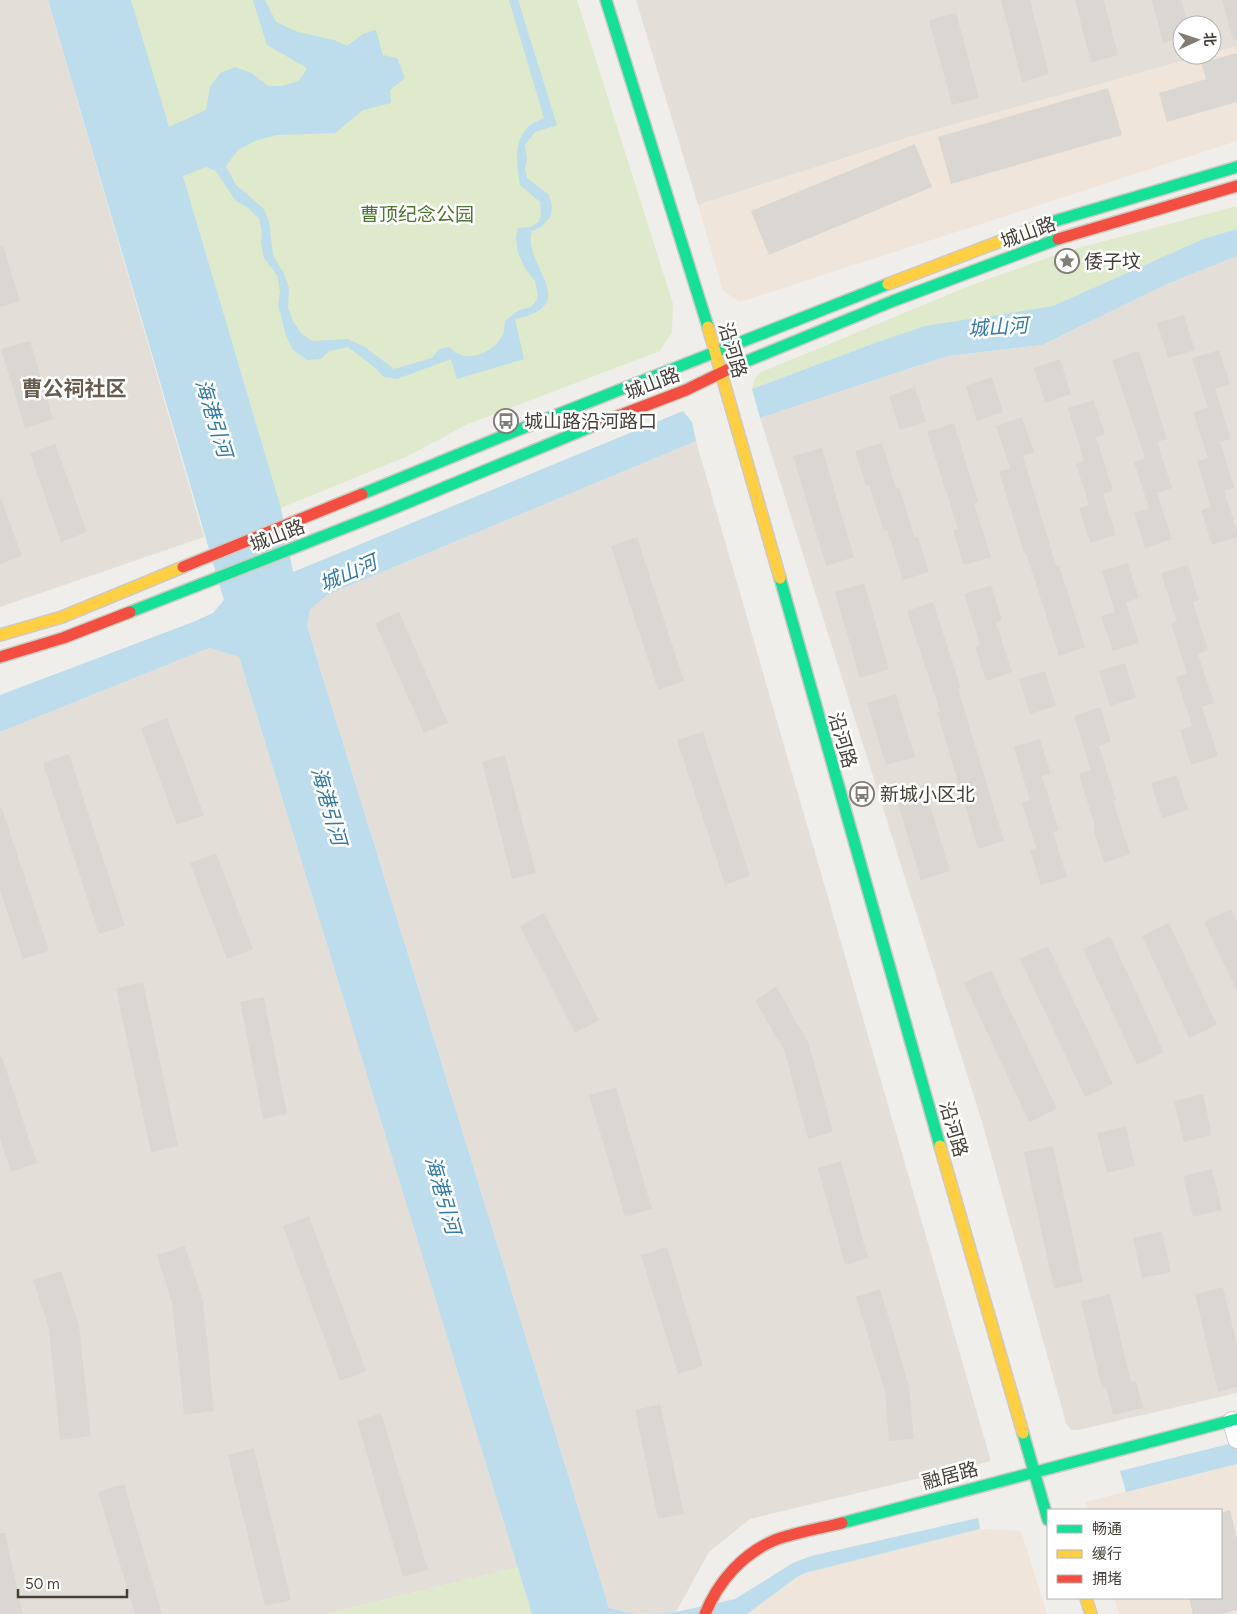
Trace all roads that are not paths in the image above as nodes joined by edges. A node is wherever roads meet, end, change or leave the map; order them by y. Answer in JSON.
{"nodes":[{"id":1,"x":606,"y":0,"type":"edge"},
{"id":2,"x":1237,"y":167,"type":"edge"},
{"id":3,"x":1237,"y":186,"type":"edge"},
{"id":4,"x":728,"y":343,"type":"junction"},
{"id":5,"x":716,"y":353,"type":"junction"},
{"id":6,"x":737,"y":369,"type":"junction"},
{"id":7,"x":722,"y":372,"type":"junction"},
{"id":8,"x":0,"y":635,"type":"edge"},
{"id":9,"x":0,"y":657,"type":"edge"},
{"id":10,"x":1236,"y":1429,"type":"edge"},
{"id":11,"x":1034,"y":1471,"type":"junction"},
{"id":12,"x":1047,"y":1516,"type":"edge"},
{"id":13,"x":1086,"y":1599,"type":"edge"},
{"id":14,"x":705,"y":1614,"type":"edge"},
{"id":15,"x":1091,"y":1614,"type":"edge"}],
"edges":[{"from":1,"to":5,"type":"main road","name":"沿河路"},
{"from":2,"to":4,"type":"main road","name":"城山路"},
{"from":3,"to":6,"type":"main road","name":"城山路"},
{"from":4,"to":5,"type":"main road","name":"城山路"},
{"from":4,"to":6,"type":"main road","name":"沿河路"},
{"from":5,"to":7,"type":"main road","name":"沿河路"},
{"from":5,"to":8,"type":"main road","name":"城山路"},
{"from":6,"to":7,"type":"main road","name":"城山路"},
{"from":7,"to":9,"type":"main road","name":"城山路"},
{"from":7,"to":11,"type":"main road","name":"沿河路"},
{"from":10,"to":11,"type":"main road","name":"融居路"},
{"from":11,"to":12,"type":"main road","name":"沿河路"},
{"from":11,"to":14,"type":"main road","name":"融居路"},
{"from":13,"to":15,"type":"main road"}]}
